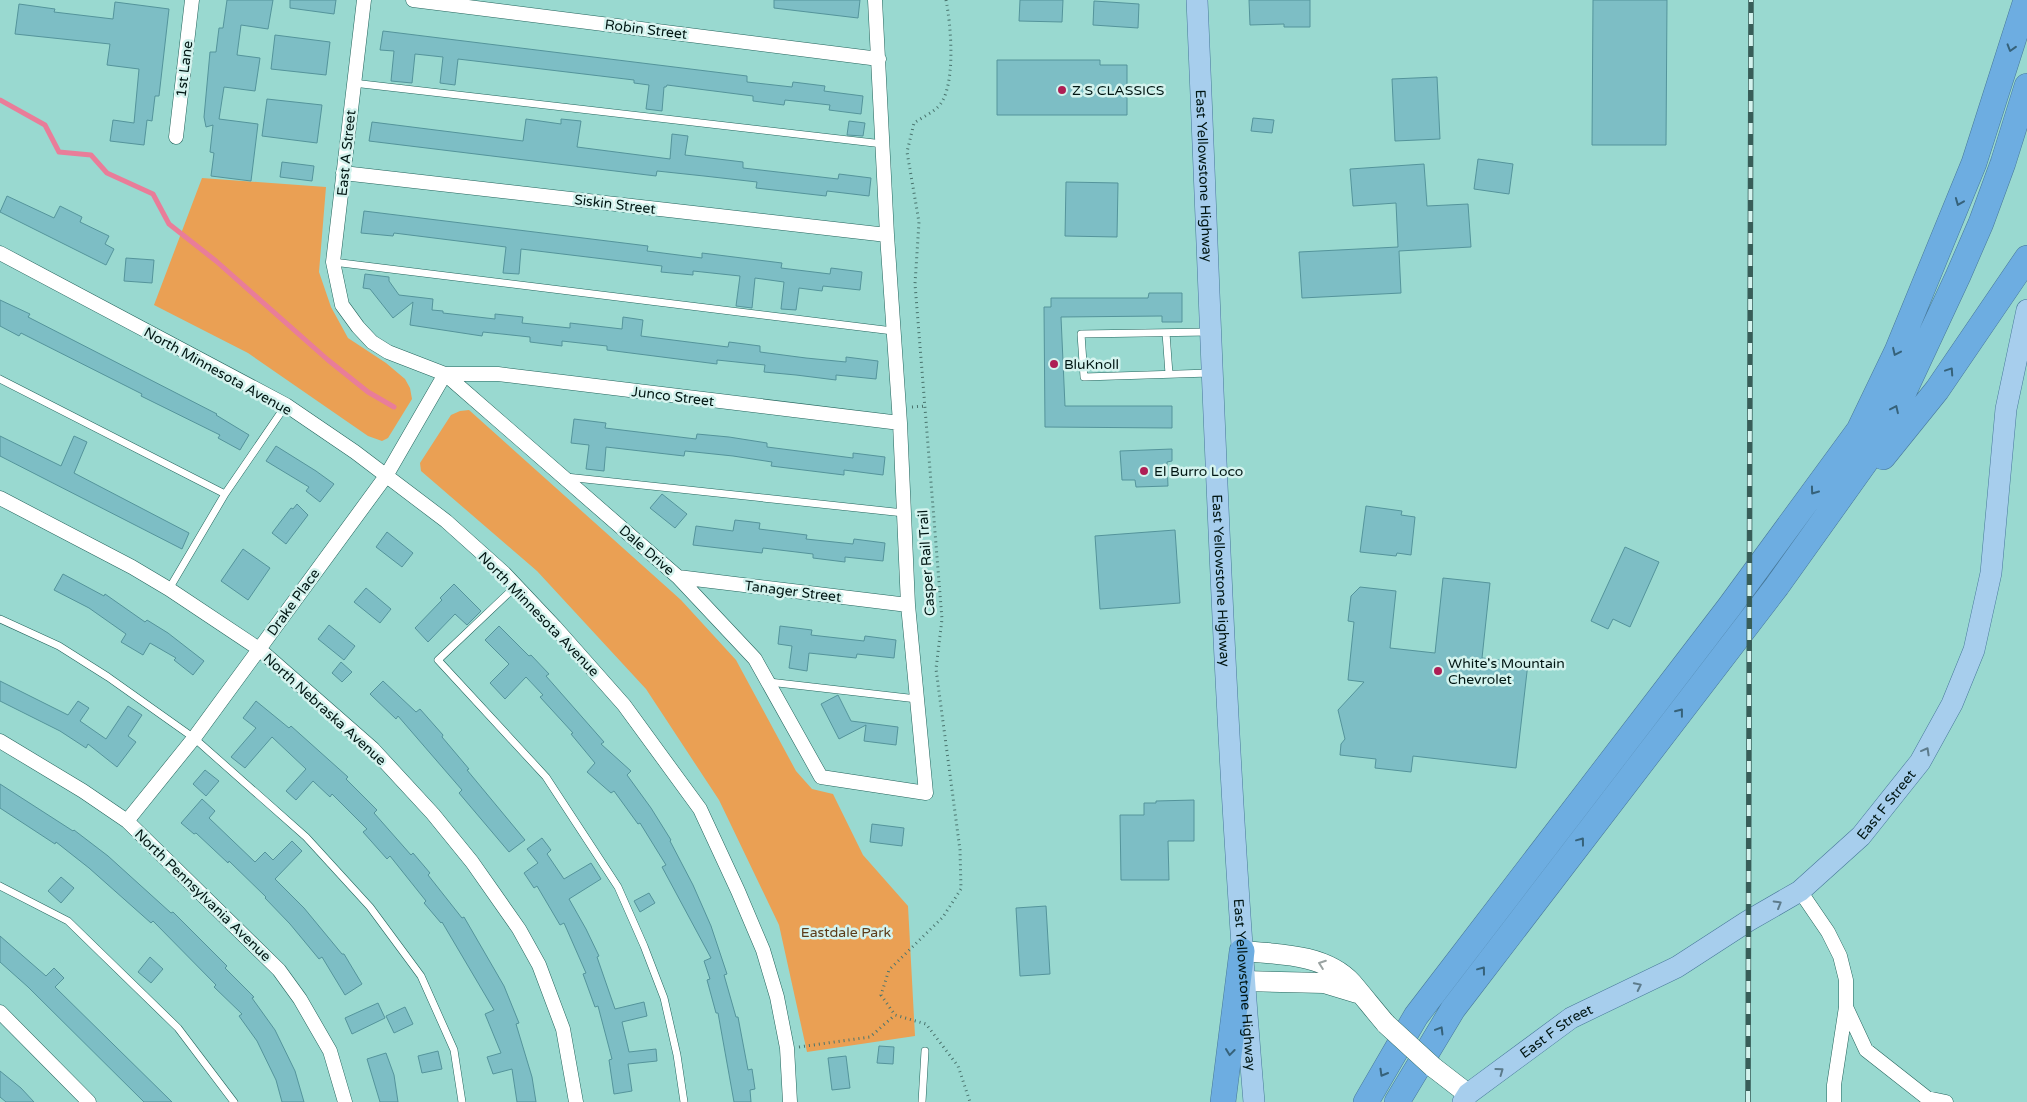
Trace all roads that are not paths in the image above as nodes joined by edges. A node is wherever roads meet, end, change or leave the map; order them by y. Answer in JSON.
{"nodes":[{"id":1,"x":192,"y":0,"type":"edge"},
{"id":2,"x":364,"y":0,"type":"edge"},
{"id":3,"x":412,"y":0,"type":"edge"},
{"id":4,"x":875,"y":0,"type":"edge"},
{"id":5,"x":1197,"y":0,"type":"edge"},
{"id":6,"x":2026,"y":0,"type":"edge"},
{"id":7,"x":879,"y":59,"type":"junction"},
{"id":8,"x":353,"y":83,"type":"junction"},
{"id":9,"x":2027,"y":86,"type":"edge"},
{"id":10,"x":176,"y":137,"type":"dead end"},
{"id":11,"x":883,"y":144,"type":"junction"},
{"id":12,"x":343,"y":173,"type":"junction"},
{"id":13,"x":887,"y":236,"type":"junction"},
{"id":14,"x":0,"y":254,"type":"edge"},
{"id":15,"x":2027,"y":258,"type":"edge"},
{"id":16,"x":333,"y":262,"type":"junction"},
{"id":17,"x":342,"y":305,"type":"joint"},
{"id":18,"x":2027,"y":310,"type":"edge"},
{"id":19,"x":893,"y":331,"type":"junction"},
{"id":20,"x":1212,"y":332,"type":"junction"},
{"id":21,"x":1166,"y":333,"type":"junction"},
{"id":22,"x":1213,"y":373,"type":"junction"},
{"id":23,"x":445,"y":374,"type":"junction"},
{"id":24,"x":1169,"y":374,"type":"junction"},
{"id":25,"x":0,"y":379,"type":"edge"},
{"id":26,"x":286,"y":406,"type":"junction"},
{"id":27,"x":900,"y":422,"type":"junction"},
{"id":28,"x":386,"y":476,"type":"junction"},
{"id":29,"x":564,"y":477,"type":"junction"},
{"id":30,"x":225,"y":494,"type":"junction"},
{"id":31,"x":0,"y":498,"type":"edge"},
{"id":32,"x":904,"y":513,"type":"junction"},
{"id":33,"x":678,"y":577,"type":"junction"},
{"id":34,"x":516,"y":586,"type":"junction"},
{"id":35,"x":1777,"y":586,"type":"junction"},
{"id":36,"x":169,"y":589,"type":"junction"},
{"id":37,"x":908,"y":605,"type":"junction"},
{"id":38,"x":0,"y":619,"type":"edge"},
{"id":39,"x":259,"y":649,"type":"junction"},
{"id":40,"x":768,"y":682,"type":"junction"},
{"id":41,"x":917,"y":699,"type":"junction"},
{"id":42,"x":194,"y":738,"type":"junction"},
{"id":43,"x":0,"y":741,"type":"edge"},
{"id":44,"x":127,"y":821,"type":"junction"},
{"id":45,"x":0,"y":886,"type":"edge"},
{"id":46,"x":1800,"y":891,"type":"junction"},
{"id":47,"x":1242,"y":951,"type":"junction"},
{"id":48,"x":1244,"y":981,"type":"junction"},
{"id":49,"x":1359,"y":994,"type":"junction"},
{"id":50,"x":1846,"y":1007,"type":"junction"},
{"id":51,"x":0,"y":1012,"type":"edge"},
{"id":52,"x":925,"y":1051,"type":"dead end"},
{"id":53,"x":1465,"y":1098,"type":"edge"},
{"id":54,"x":89,"y":1102,"type":"edge"},
{"id":55,"x":234,"y":1102,"type":"edge"},
{"id":56,"x":345,"y":1102,"type":"edge"},
{"id":57,"x":462,"y":1102,"type":"edge"},
{"id":58,"x":576,"y":1102,"type":"edge"},
{"id":59,"x":684,"y":1102,"type":"edge"},
{"id":60,"x":790,"y":1102,"type":"edge"},
{"id":61,"x":922,"y":1102,"type":"edge"},
{"id":62,"x":1223,"y":1102,"type":"edge"},
{"id":63,"x":1254,"y":1102,"type":"edge"},
{"id":64,"x":1366,"y":1102,"type":"edge"},
{"id":65,"x":1396,"y":1102,"type":"edge"},
{"id":66,"x":1834,"y":1102,"type":"edge"},
{"id":67,"x":1946,"y":1102,"type":"edge"}],
"edges":[{"from":1,"to":10,"type":"street","name":"1st Lane"},
{"from":2,"to":8,"type":"street","name":"East A Street"},
{"from":3,"to":7,"type":"street","name":"Robin Street"},
{"from":4,"to":7,"type":"street"},
{"from":5,"to":20,"type":"main road","name":"East Yellowstone Highway"},
{"from":6,"to":64,"type":"highway","one_way":true},
{"from":7,"to":11,"type":"street"},
{"from":8,"to":11,"type":"lane"},
{"from":8,"to":12,"type":"street","name":"East A Street"},
{"from":35,"to":9,"type":"highway","one_way":true},
{"from":11,"to":13,"type":"street"},
{"from":12,"to":13,"type":"street","name":"Siskin Street"},
{"from":12,"to":16,"type":"street","name":"East A Street"},
{"from":13,"to":19,"type":"street"},
{"from":14,"to":26,"type":"street","name":"North Minnesota Avenue"},
{"from":35,"to":15,"type":"highway","one_way":true},
{"from":16,"to":17,"type":"street","name":"East A Street"},
{"from":16,"to":19,"type":"lane"},
{"from":17,"to":23,"type":"street","name":"Dale Drive"},
{"from":46,"to":18,"type":"main road","name":"East F Street","one_way":true},
{"from":19,"to":27,"type":"street"},
{"from":20,"to":21,"type":"lane"},
{"from":20,"to":22,"type":"main road","name":"East Yellowstone Highway"},
{"from":21,"to":24,"type":"lane"},
{"from":21,"to":24,"type":"lane"},
{"from":22,"to":24,"type":"lane"},
{"from":22,"to":47,"type":"main road","name":"East Yellowstone Highway"},
{"from":23,"to":27,"type":"street","name":"Junco Street"},
{"from":23,"to":28,"type":"street","name":"Drake Place"},
{"from":23,"to":29,"type":"street","name":"Dale Drive"},
{"from":25,"to":30,"type":"lane"},
{"from":26,"to":28,"type":"street","name":"North Minnesota Avenue"},
{"from":26,"to":30,"type":"lane"},
{"from":27,"to":32,"type":"street"},
{"from":28,"to":34,"type":"street","name":"North Minnesota Avenue"},
{"from":28,"to":39,"type":"street","name":"Drake Place"},
{"from":29,"to":32,"type":"lane"},
{"from":29,"to":33,"type":"street","name":"Dale Drive"},
{"from":30,"to":36,"type":"lane"},
{"from":31,"to":36,"type":"street","name":"North Nebraska Avenue"},
{"from":32,"to":37,"type":"street"},
{"from":33,"to":37,"type":"street","name":"Tanager Street"},
{"from":33,"to":40,"type":"street","name":"Dale Drive"},
{"from":34,"to":59,"type":"lane"},
{"from":34,"to":60,"type":"street","name":"North Minnesota Avenue"},
{"from":65,"to":35,"type":"highway","one_way":true},
{"from":36,"to":39,"type":"street","name":"North Nebraska Avenue"},
{"from":37,"to":41,"type":"street"},
{"from":38,"to":42,"type":"lane"},
{"from":39,"to":42,"type":"street","name":"Drake Place"},
{"from":39,"to":58,"type":"street","name":"North Nebraska Avenue"},
{"from":40,"to":41,"type":"lane"},
{"from":40,"to":41,"type":"street","name":"Dale Drive"},
{"from":42,"to":44,"type":"street","name":"Drake Place"},
{"from":42,"to":57,"type":"lane"},
{"from":43,"to":44,"type":"street","name":"North Pennsylvania Avenue"},
{"from":44,"to":56,"type":"street","name":"North Pennsylvania Avenue"},
{"from":45,"to":55,"type":"lane"},
{"from":46,"to":50,"type":"street"},
{"from":53,"to":46,"type":"main road","name":"East F Street","one_way":true},
{"from":47,"to":48,"type":"main road","name":"East Yellowstone Highway"},
{"from":49,"to":47,"type":"main road","one_way":true},
{"from":47,"to":62,"type":"highway","one_way":true},
{"from":48,"to":49,"type":"main road"},
{"from":48,"to":63,"type":"main road","name":"East Yellowstone Highway"},
{"from":49,"to":53,"type":"main road","bridge":true},
{"from":50,"to":66,"type":"street"},
{"from":50,"to":67,"type":"street"},
{"from":51,"to":54,"type":"street"},
{"from":52,"to":61,"type":"lane"}]}
